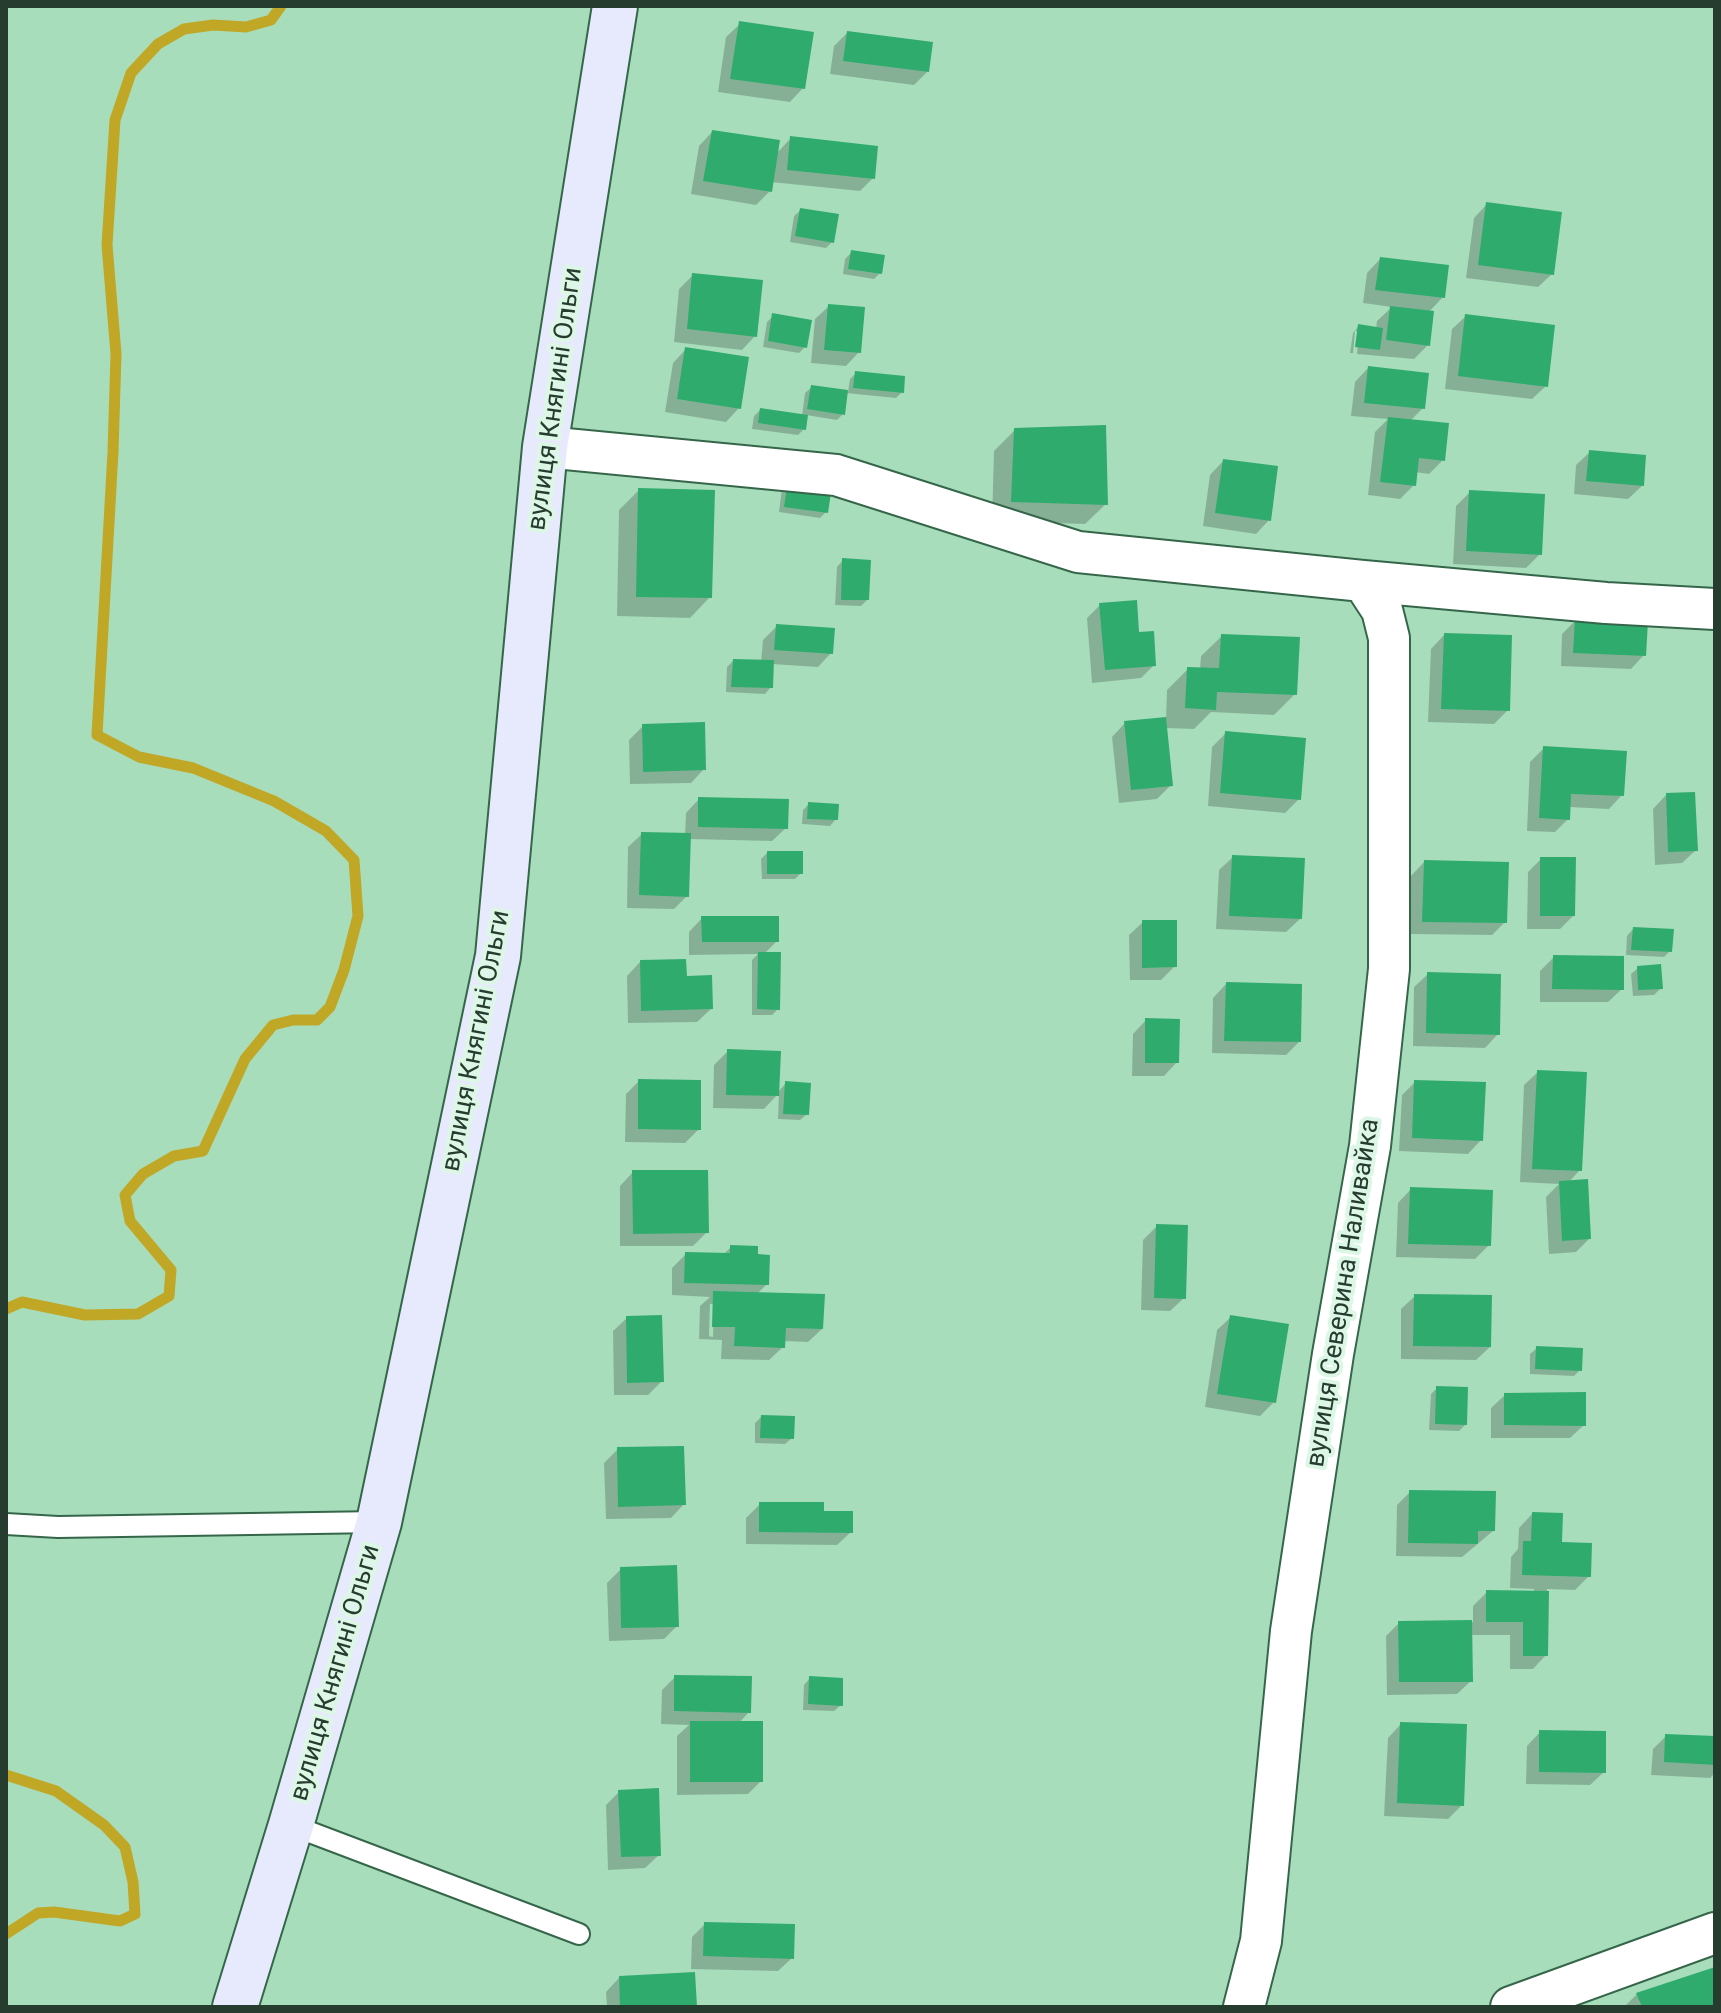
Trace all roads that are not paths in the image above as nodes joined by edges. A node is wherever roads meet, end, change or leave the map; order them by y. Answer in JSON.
{"nodes":[{"id":1,"x":615,"y":6,"type":"edge"},
{"id":2,"x":545,"y":447,"type":"junction"},
{"id":3,"x":1363,"y":581,"type":"junction"},
{"id":4,"x":1715,"y":609,"type":"edge"},
{"id":5,"x":379,"y":1522,"type":"junction"},
{"id":6,"x":6,"y":1524,"type":"edge"},
{"id":7,"x":291,"y":1825,"type":"junction"},
{"id":8,"x":1715,"y":1933,"type":"edge"},
{"id":9,"x":579,"y":1934,"type":"dead end"},
{"id":10,"x":235,"y":2007,"type":"edge"},
{"id":11,"x":1244,"y":2007,"type":"edge"},
{"id":12,"x":1511,"y":2007,"type":"edge"}],
"edges":[{"from":1,"to":2,"type":"street","name":"вулиця Княгині Ольги"},
{"from":2,"to":3,"type":"street"},
{"from":2,"to":5,"type":"street","name":"вулиця Княгині Ольги"},
{"from":3,"to":4,"type":"street"},
{"from":3,"to":11,"type":"street","name":"вулиця Северина Наливайка"},
{"from":5,"to":6,"type":"lane"},
{"from":5,"to":7,"type":"street","name":"вулиця Княгині Ольги"},
{"from":7,"to":9,"type":"lane"},
{"from":7,"to":10,"type":"street","name":"вулиця Княгині Ольги"},
{"from":8,"to":12,"type":"street"}]}
